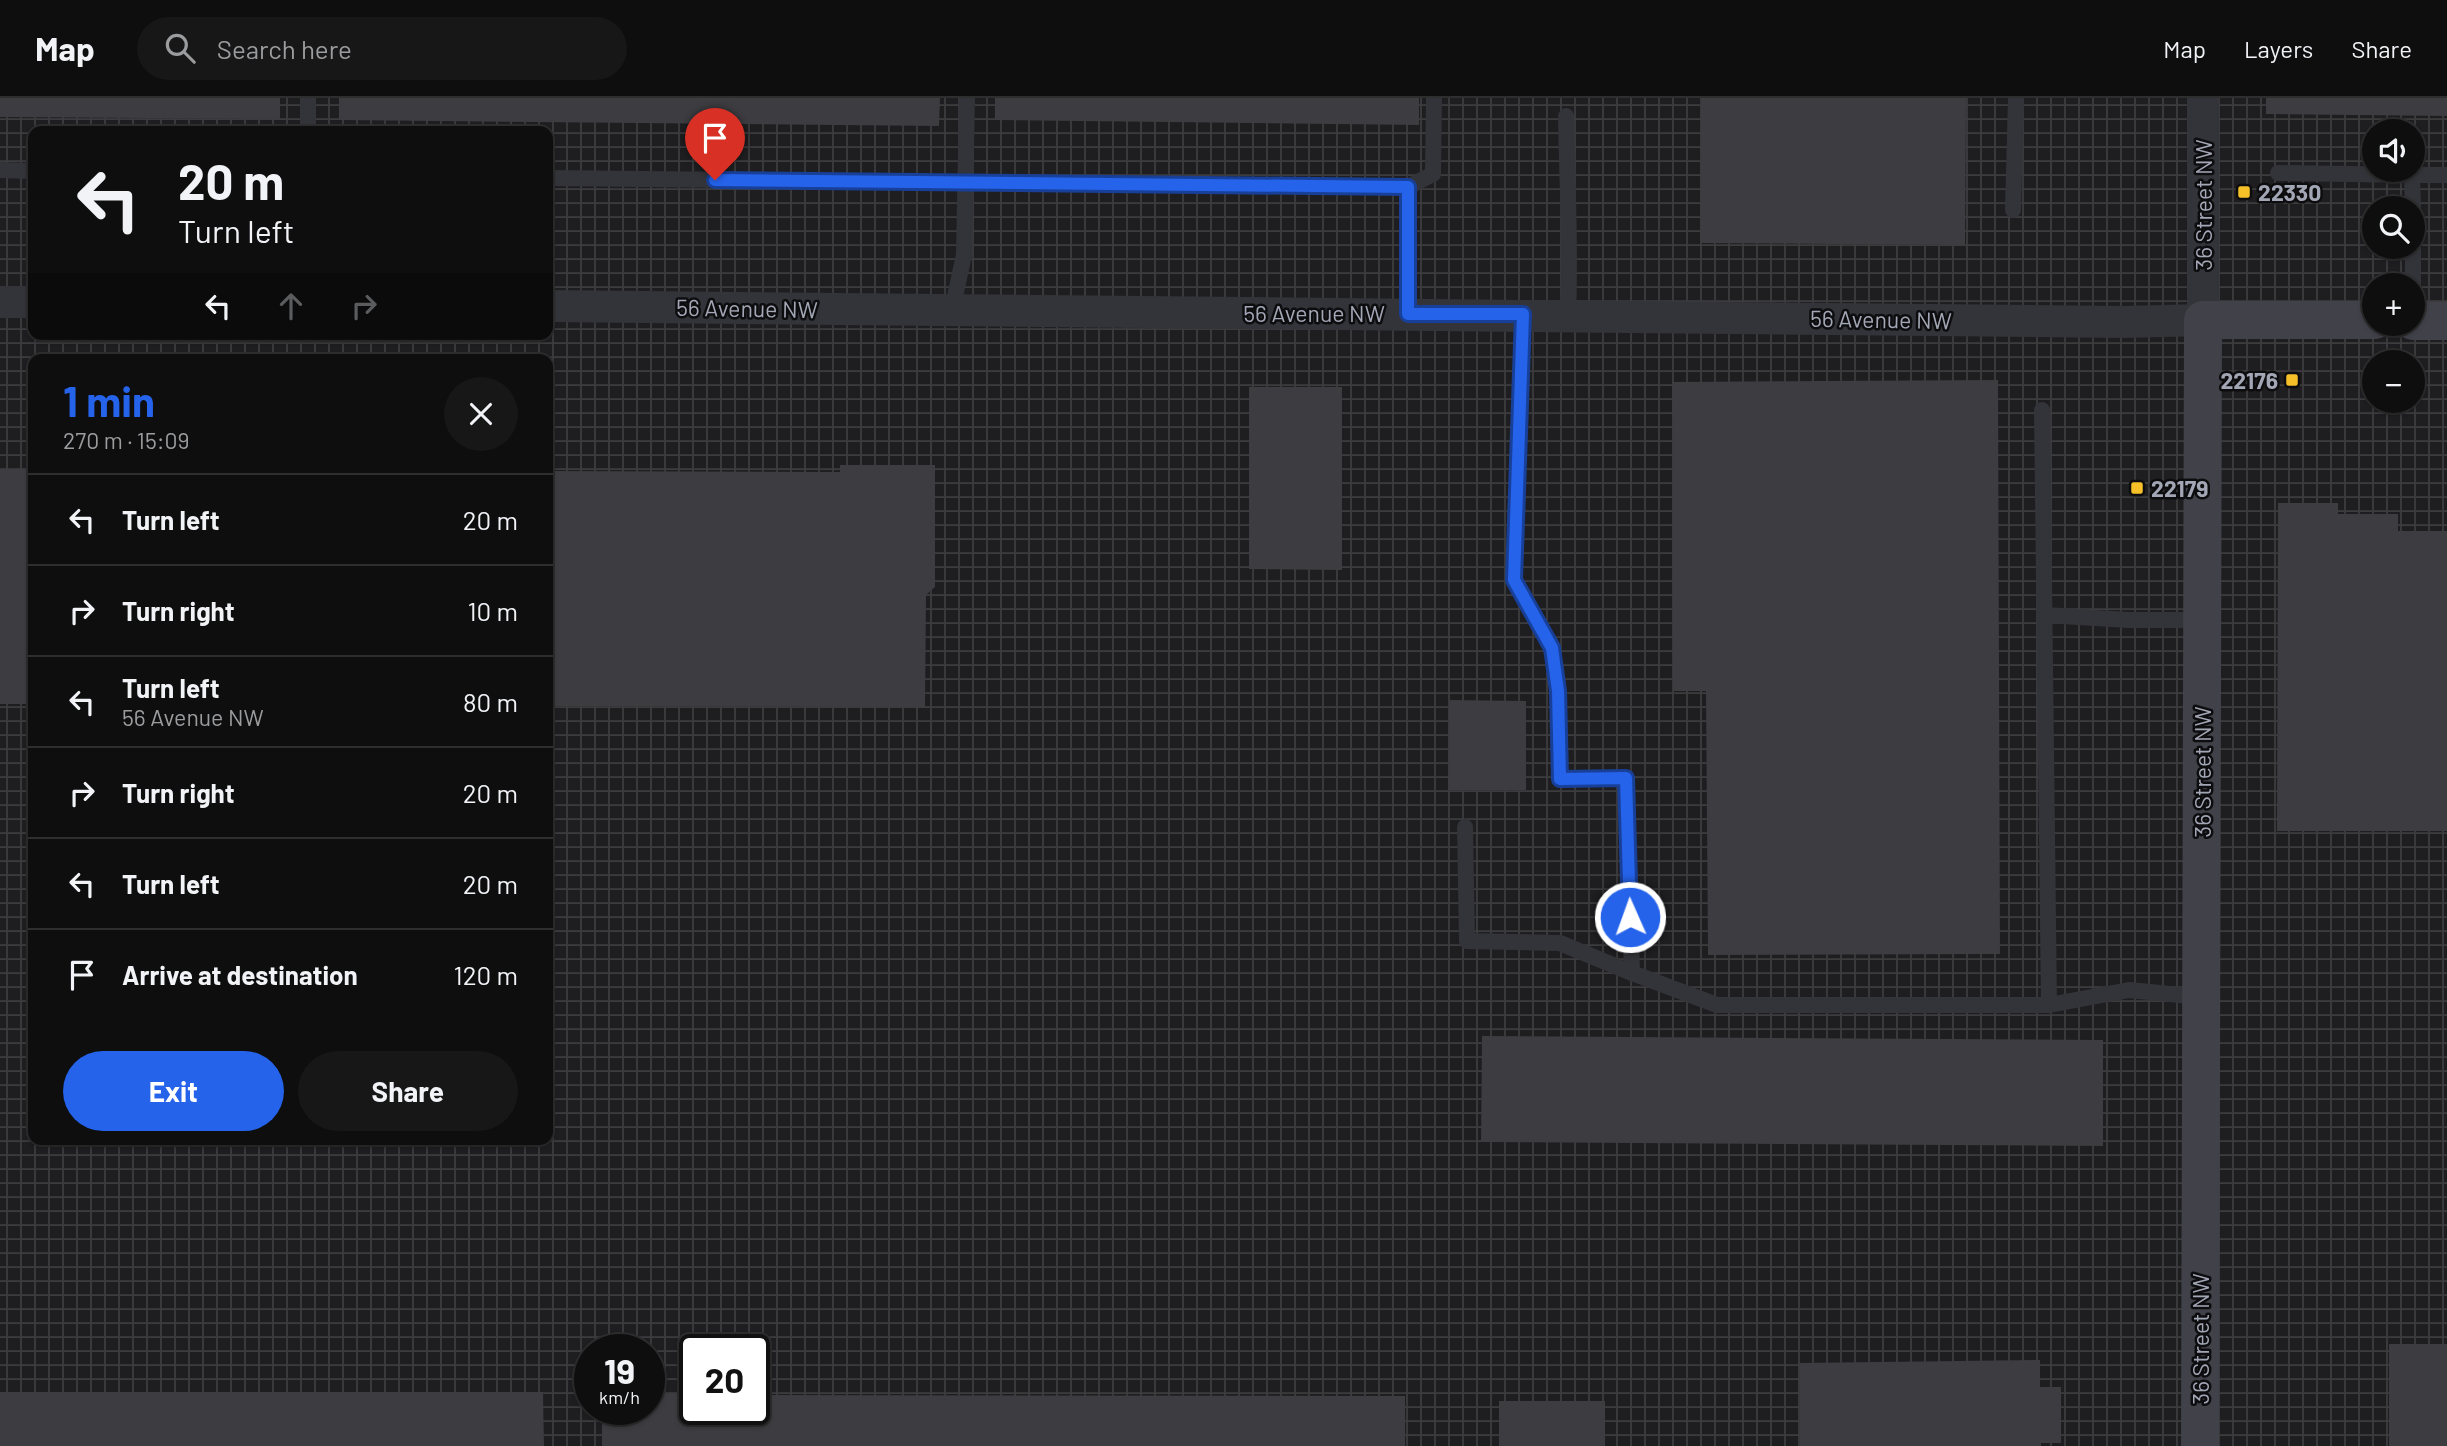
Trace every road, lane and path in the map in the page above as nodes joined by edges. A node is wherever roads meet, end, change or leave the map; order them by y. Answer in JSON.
{"nodes":[{"id":1,"x":309,"y":98,"type":"edge"},
{"id":2,"x":967,"y":98,"type":"edge"},
{"id":3,"x":1434,"y":98,"type":"edge"},
{"id":4,"x":2015,"y":98,"type":"edge"},
{"id":5,"x":2203,"y":98,"type":"edge"},
{"id":6,"x":1566,"y":116,"type":"dead end"},
{"id":7,"x":308,"y":126,"type":"edge"},
{"id":8,"x":0,"y":170,"type":"edge"},
{"id":9,"x":28,"y":171,"type":"edge"},
{"id":10,"x":2278,"y":173,"type":"dead end"},
{"id":11,"x":2362,"y":174,"type":"edge"},
{"id":12,"x":2425,"y":175,"type":"edge"},
{"id":13,"x":2447,"y":175,"type":"edge"},
{"id":14,"x":553,"y":178,"type":"edge"},
{"id":15,"x":965,"y":182,"type":"junction"},
{"id":16,"x":1408,"y":187,"type":"junction"},
{"id":17,"x":2013,"y":210,"type":"dead end"},
{"id":18,"x":0,"y":302,"type":"edge"},
{"id":19,"x":28,"y":302,"type":"edge"},
{"id":20,"x":553,"y":306,"type":"edge"},
{"id":21,"x":952,"y":310,"type":"junction"},
{"id":22,"x":1408,"y":314,"type":"junction"},
{"id":23,"x":1523,"y":314,"type":"junction"},
{"id":24,"x":1568,"y":315,"type":"junction"},
{"id":25,"x":2203,"y":320,"type":"junction"},
{"id":26,"x":2362,"y":320,"type":"edge"},
{"id":27,"x":2425,"y":321,"type":"edge"},
{"id":28,"x":2447,"y":321,"type":"edge"},
{"id":29,"x":2042,"y":410,"type":"dead end"},
{"id":30,"x":2045,"y":615,"type":"junction"},
{"id":31,"x":2202,"y":620,"type":"junction"},
{"id":32,"x":1465,"y":827,"type":"dead end"},
{"id":33,"x":1632,"y":973,"type":"junction"},
{"id":34,"x":2201,"y":997,"type":"junction"},
{"id":35,"x":2049,"y":1005,"type":"junction"},
{"id":36,"x":2200,"y":1446,"type":"edge"}],
"edges":[{"from":1,"to":7,"type":"lane"},
{"from":2,"to":15,"type":"lane"},
{"from":3,"to":16,"type":"lane"},
{"from":4,"to":17,"type":"lane"},
{"from":5,"to":25,"type":"street","name":"36 Street NW"},
{"from":6,"to":24,"type":"lane"},
{"from":8,"to":9,"type":"lane"},
{"from":10,"to":11,"type":"lane"},
{"from":12,"to":13,"type":"lane"},
{"from":14,"to":15,"type":"lane"},
{"from":15,"to":16,"type":"lane"},
{"from":15,"to":21,"type":"lane"},
{"from":16,"to":22,"type":"lane"},
{"from":18,"to":19,"type":"street"},
{"from":20,"to":21,"type":"street","name":"56 Avenue NW"},
{"from":21,"to":22,"type":"street","name":"56 Avenue NW"},
{"from":22,"to":23,"type":"street","name":"56 Avenue NW"},
{"from":23,"to":24,"type":"street","name":"56 Avenue NW"},
{"from":23,"to":33,"type":"lane"},
{"from":24,"to":25,"type":"street","name":"56 Avenue NW"},
{"from":25,"to":26,"type":"street","name":"56 Avenue NW"},
{"from":25,"to":31,"type":"street","name":"36 Street NW"},
{"from":27,"to":28,"type":"street"},
{"from":29,"to":30,"type":"lane"},
{"from":30,"to":31,"type":"lane"},
{"from":30,"to":35,"type":"lane"},
{"from":31,"to":34,"type":"street","name":"36 Street NW"},
{"from":32,"to":33,"type":"lane"},
{"from":33,"to":35,"type":"lane"},
{"from":34,"to":35,"type":"lane"},
{"from":34,"to":36,"type":"street","name":"36 Street NW"}]}
